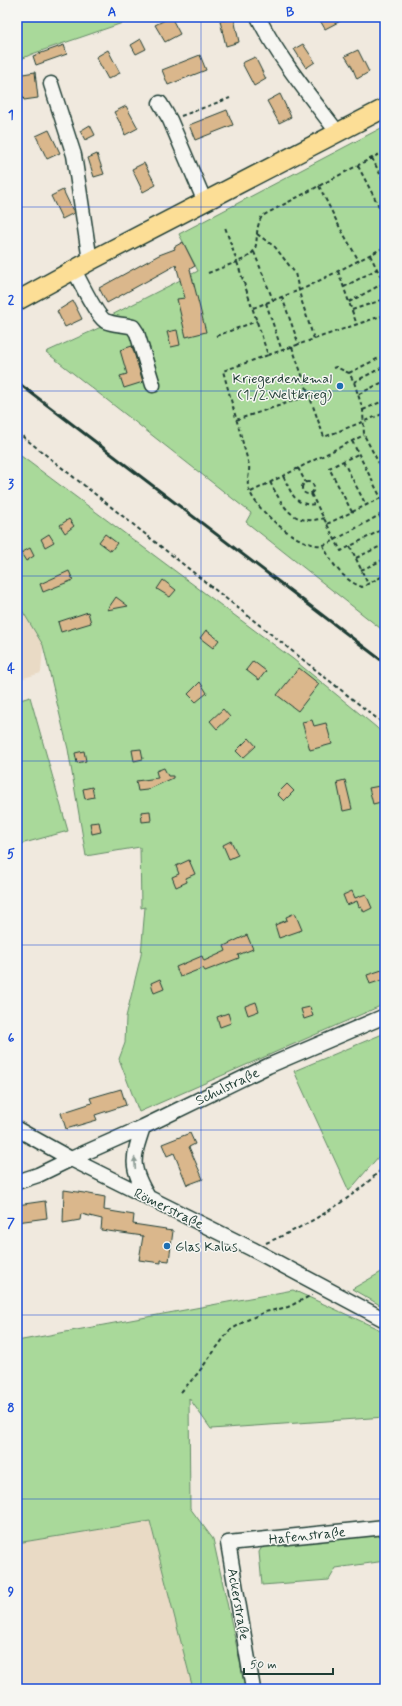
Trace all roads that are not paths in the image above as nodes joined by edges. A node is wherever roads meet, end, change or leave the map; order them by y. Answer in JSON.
{"nodes":[{"id":1,"x":260,"y":19,"type":"dead end"},
{"id":2,"x":51,"y":84,"type":"dead end"},
{"id":3,"x":160,"y":103,"type":"dead end"},
{"id":4,"x":385,"y":108,"type":"edge"},
{"id":5,"x":338,"y":133,"type":"junction"},
{"id":6,"x":205,"y":202,"type":"junction"},
{"id":7,"x":82,"y":265,"type":"junction"},
{"id":8,"x":17,"y":301,"type":"edge"},
{"id":9,"x":153,"y":385,"type":"dead end"},
{"id":10,"x":385,"y":1016,"type":"edge"},
{"id":11,"x":142,"y":1127,"type":"junction"},
{"id":12,"x":17,"y":1129,"type":"edge"},
{"id":13,"x":71,"y":1159,"type":"junction"},
{"id":14,"x":17,"y":1182,"type":"edge"},
{"id":15,"x":148,"y":1197,"type":"junction"},
{"id":16,"x":385,"y":1320,"type":"edge"},
{"id":17,"x":385,"y":1527,"type":"edge"},
{"id":18,"x":228,"y":1543,"type":"joint"},
{"id":19,"x":254,"y":1689,"type":"edge"}],
"edges":[{"from":1,"to":5,"type":"street"},
{"from":2,"to":7,"type":"street"},
{"from":3,"to":6,"type":"street"},
{"from":4,"to":5,"type":"main road"},
{"from":5,"to":6,"type":"main road"},
{"from":6,"to":7,"type":"main road"},
{"from":7,"to":8,"type":"main road"},
{"from":7,"to":9,"type":"street"},
{"from":10,"to":11,"type":"street","name":"Schulstraße"},
{"from":11,"to":13,"type":"street","name":"Schulstraße"},
{"from":15,"to":11,"type":"street","one_way":true},
{"from":12,"to":13,"type":"street","name":"Römerstraße"},
{"from":13,"to":14,"type":"street","name":"Schulstraße"},
{"from":13,"to":15,"type":"street","name":"Römerstraße"},
{"from":15,"to":16,"type":"street","name":"Römerstraße"},
{"from":17,"to":18,"type":"street","name":"Hafenstraße"},
{"from":18,"to":19,"type":"street","name":"Ackerstraße"}]}
